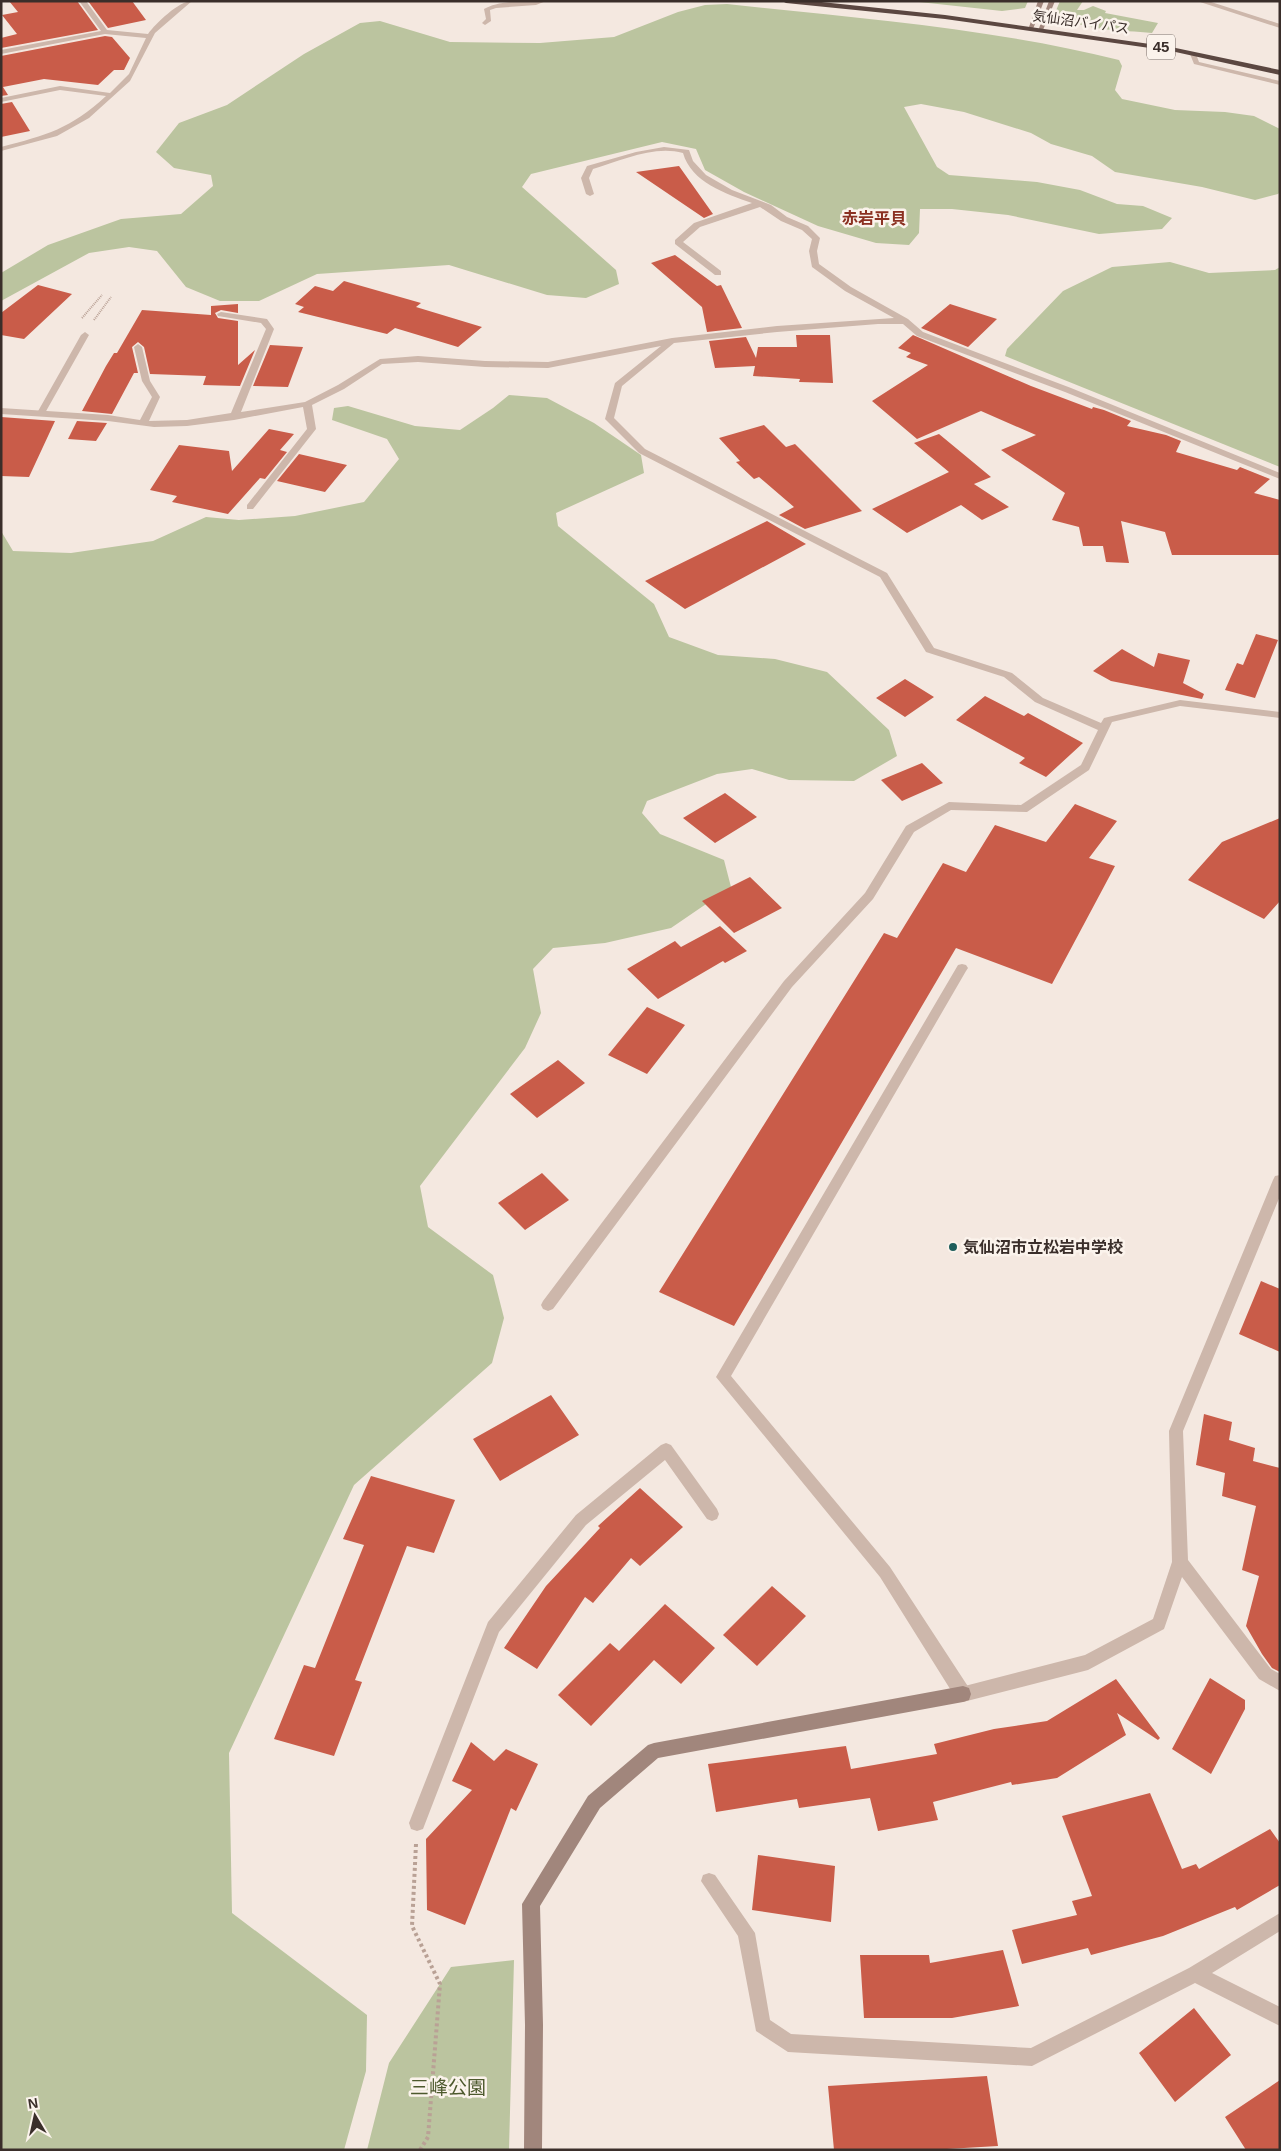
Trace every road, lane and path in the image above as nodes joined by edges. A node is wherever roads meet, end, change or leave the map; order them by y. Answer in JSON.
{"nodes":[{"id":1,"x":82,"y":1,"type":"edge"},
{"id":2,"x":189,"y":1,"type":"edge"},
{"id":3,"x":544,"y":1,"type":"edge"},
{"id":4,"x":786,"y":1,"type":"edge"},
{"id":5,"x":1041,"y":1,"type":"edge"},
{"id":6,"x":1052,"y":1,"type":"edge"},
{"id":7,"x":1200,"y":1,"type":"edge"},
{"id":8,"x":485,"y":23,"type":"dead end"},
{"id":9,"x":1280,"y":26,"type":"edge"},
{"id":10,"x":1030,"y":29,"type":"junction"},
{"id":11,"x":1040,"y":30,"type":"junction"},
{"id":12,"x":105,"y":32,"type":"junction"},
{"id":13,"x":151,"y":36,"type":"junction"},
{"id":14,"x":1,"y":44,"type":"edge"},
{"id":15,"x":4,"y":51,"type":"edge"},
{"id":16,"x":1193,"y":54,"type":"junction"},
{"id":17,"x":1280,"y":73,"type":"edge"},
{"id":18,"x":1280,"y":84,"type":"edge"},
{"id":19,"x":111,"y":96,"type":"junction"},
{"id":20,"x":1,"y":100,"type":"edge"},
{"id":21,"x":1,"y":149,"type":"edge"},
{"id":22,"x":590,"y":194,"type":"dead end"},
{"id":23,"x":761,"y":204,"type":"junction"},
{"id":24,"x":718,"y":273,"type":"dead end"},
{"id":25,"x":102,"y":295,"type":"dead end"},
{"id":26,"x":111,"y":297,"type":"dead end"},
{"id":27,"x":221,"y":314,"type":"dead end"},
{"id":28,"x":76,"y":321,"type":"dead end"},
{"id":29,"x":905,"y":322,"type":"junction"},
{"id":30,"x":93,"y":326,"type":"dead end"},
{"id":31,"x":85,"y":335,"type":"dead end"},
{"id":32,"x":672,"y":341,"type":"junction"},
{"id":33,"x":138,"y":347,"type":"dead end"},
{"id":34,"x":308,"y":404,"type":"junction"},
{"id":35,"x":1,"y":411,"type":"edge"},
{"id":36,"x":41,"y":413,"type":"junction"},
{"id":37,"x":234,"y":417,"type":"junction"},
{"id":38,"x":143,"y":423,"type":"junction"},
{"id":39,"x":1280,"y":476,"type":"edge"},
{"id":40,"x":250,"y":507,"type":"dead end"},
{"id":41,"x":1280,"y":715,"type":"edge"},
{"id":42,"x":1104,"y":728,"type":"junction"},
{"id":43,"x":962,"y":968,"type":"dead end"},
{"id":44,"x":1280,"y":1180,"type":"edge"},
{"id":45,"x":548,"y":1305,"type":"dead end"},
{"id":46,"x":712,"y":1514,"type":"dead end"},
{"id":47,"x":1180,"y":1562,"type":"junction"},
{"id":48,"x":1280,"y":1683,"type":"edge"},
{"id":49,"x":963,"y":1694,"type":"junction"},
{"id":50,"x":418,"y":1823,"type":"joint"},
{"id":51,"x":709,"y":1881,"type":"dead end"},
{"id":52,"x":1280,"y":1921,"type":"edge"},
{"id":53,"x":1195,"y":1974,"type":"junction"},
{"id":54,"x":1280,"y":2017,"type":"edge"},
{"id":55,"x":420,"y":2150,"type":"edge"},
{"id":56,"x":533,"y":2150,"type":"edge"}],
"edges":[{"from":1,"to":12,"type":"street"},
{"from":2,"to":13,"type":"street"},
{"from":3,"to":8,"type":"street"},
{"from":4,"to":10,"type":"highway","name":"気仙沼バイパス","number":"45"},
{"from":5,"to":10,"type":"street"},
{"from":6,"to":11,"type":"street"},
{"from":7,"to":9,"type":"street"},
{"from":10,"to":11,"type":"highway","name":"気仙沼バイパス","number":"45"},
{"from":11,"to":16,"type":"highway","name":"気仙沼バイパス","number":"45"},
{"from":12,"to":13,"type":"street"},
{"from":12,"to":15,"type":"street"},
{"from":13,"to":19,"type":"street"},
{"from":14,"to":15,"type":"street"},
{"from":16,"to":17,"type":"highway","name":"気仙沼バイパス","number":"45"},
{"from":16,"to":18,"type":"street"},
{"from":19,"to":20,"type":"street"},
{"from":19,"to":21,"type":"street"},
{"from":22,"to":23,"type":"street"},
{"from":23,"to":24,"type":"street"},
{"from":23,"to":29,"type":"street"},
{"from":25,"to":28,"type":"path"},
{"from":26,"to":30,"type":"path"},
{"from":27,"to":37,"type":"street"},
{"from":29,"to":32,"type":"street"},
{"from":29,"to":39,"type":"street"},
{"from":31,"to":36,"type":"street"},
{"from":32,"to":34,"type":"street"},
{"from":32,"to":42,"type":"street"},
{"from":33,"to":38,"type":"street"},
{"from":34,"to":37,"type":"street"},
{"from":34,"to":40,"type":"street"},
{"from":35,"to":36,"type":"street"},
{"from":36,"to":38,"type":"street"},
{"from":37,"to":38,"type":"street"},
{"from":41,"to":42,"type":"street"},
{"from":42,"to":45,"type":"street"},
{"from":43,"to":49,"type":"street"},
{"from":44,"to":47,"type":"street"},
{"from":46,"to":50,"type":"street"},
{"from":47,"to":48,"type":"street"},
{"from":47,"to":49,"type":"street"},
{"from":49,"to":56,"type":"street"},
{"from":50,"to":55,"type":"path"},
{"from":51,"to":53,"type":"street"},
{"from":52,"to":53,"type":"street"},
{"from":53,"to":54,"type":"street"}]}
